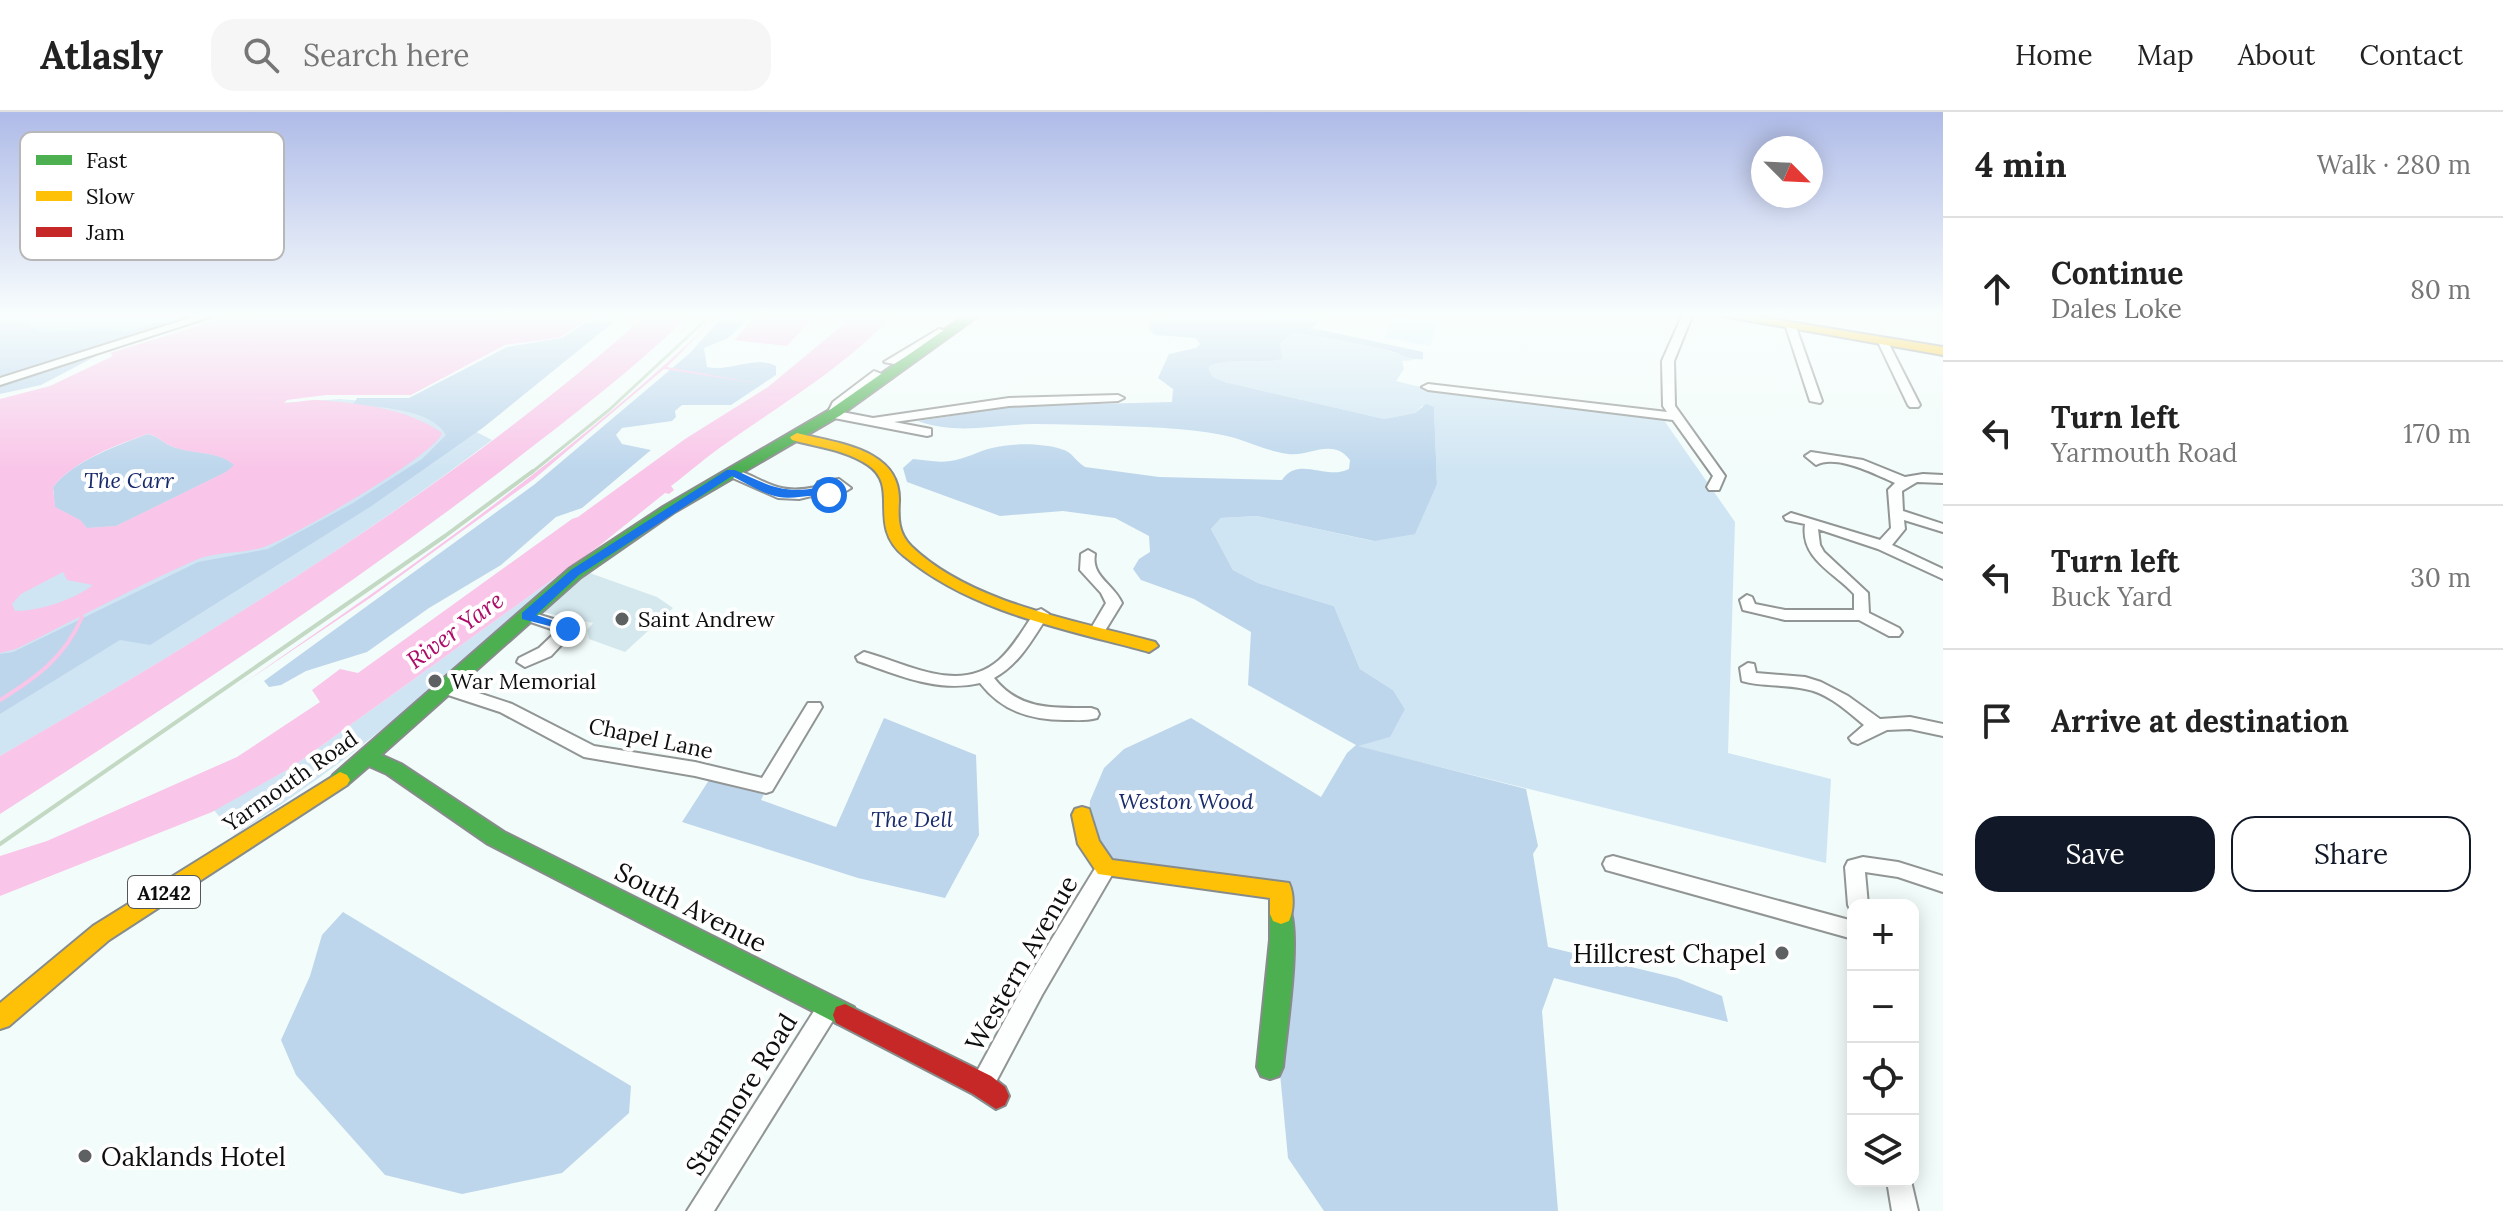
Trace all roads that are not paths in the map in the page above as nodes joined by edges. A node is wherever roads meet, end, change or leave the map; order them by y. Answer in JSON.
{"nodes":[{"id":1,"x":46,"y":367,"type":"edge"},
{"id":2,"x":901,"y":367,"type":"edge"},
{"id":3,"x":1659,"y":367,"type":"edge"},
{"id":4,"x":1668,"y":367,"type":"edge"},
{"id":5,"x":1805,"y":367,"type":"edge"},
{"id":6,"x":1895,"y":367,"type":"edge"},
{"id":7,"x":0,"y":382,"type":"edge"},
{"id":8,"x":1657,"y":383,"type":"dead end"},
{"id":9,"x":1431,"y":386,"type":"dead end"},
{"id":10,"x":1118,"y":398,"type":"dead end"},
{"id":11,"x":1816,"y":401,"type":"dead end"},
{"id":12,"x":1914,"y":405,"type":"dead end"},
{"id":13,"x":834,"y":413,"type":"junction"},
{"id":14,"x":1673,"y":416,"type":"junction"},
{"id":15,"x":870,"y":422,"type":"junction"},
{"id":16,"x":927,"y":432,"type":"dead end"},
{"id":17,"x":797,"y":437,"type":"junction"},
{"id":18,"x":1811,"y":455,"type":"dead end"},
{"id":19,"x":731,"y":472,"type":"junction"},
{"id":20,"x":1943,"y":479,"type":"edge"},
{"id":21,"x":1905,"y":482,"type":"junction"},
{"id":22,"x":1714,"y":487,"type":"dead end"},
{"id":23,"x":821,"y":490,"type":"dead end"},
{"id":24,"x":1898,"y":514,"type":"junction"},
{"id":25,"x":1791,"y":517,"type":"dead end"},
{"id":26,"x":1812,"y":522,"type":"junction"},
{"id":27,"x":1943,"y":528,"type":"edge"},
{"id":28,"x":1883,"y":546,"type":"junction"},
{"id":29,"x":1088,"y":554,"type":"dead end"},
{"id":30,"x":1943,"y":575,"type":"edge"},
{"id":31,"x":1748,"y":607,"type":"dead end"},
{"id":32,"x":1041,"y":614,"type":"junction"},
{"id":33,"x":1862,"y":615,"type":"junction"},
{"id":34,"x":527,"y":616,"type":"junction"},
{"id":35,"x":1098,"y":630,"type":"junction"},
{"id":36,"x":1894,"y":632,"type":"dead end"},
{"id":37,"x":1149,"y":646,"type":"dead end"},
{"id":38,"x":864,"y":657,"type":"dead end"},
{"id":39,"x":525,"y":662,"type":"dead end"},
{"id":40,"x":983,"y":676,"type":"junction"},
{"id":41,"x":1748,"y":677,"type":"dead end"},
{"id":42,"x":445,"y":688,"type":"junction"},
{"id":43,"x":814,"y":707,"type":"dead end"},
{"id":44,"x":1091,"y":714,"type":"dead end"},
{"id":45,"x":1876,"y":725,"type":"junction"},
{"id":46,"x":1943,"y":730,"type":"edge"},
{"id":47,"x":1858,"y":738,"type":"dead end"},
{"id":48,"x":368,"y":757,"type":"junction"},
{"id":49,"x":1082,"y":815,"type":"dead end"},
{"id":50,"x":1613,"y":864,"type":"dead end"},
{"id":51,"x":1106,"y":868,"type":"junction"},
{"id":52,"x":1943,"y":884,"type":"edge"},
{"id":53,"x":1857,"y":899,"type":"edge"},
{"id":54,"x":1847,"y":928,"type":"edge"},
{"id":55,"x":829,"y":1007,"type":"junction"},
{"id":56,"x":0,"y":1018,"type":"edge"},
{"id":57,"x":1270,"y":1067,"type":"dead end"},
{"id":58,"x":989,"y":1090,"type":"joint"},
{"id":59,"x":1900,"y":1187,"type":"edge"},
{"id":60,"x":700,"y":1211,"type":"edge"},
{"id":61,"x":1905,"y":1211,"type":"edge"}],
"edges":[{"from":1,"to":7,"type":"street"},
{"from":2,"to":13,"type":"street","name":"Yarmouth Road","number":"A1242"},
{"from":3,"to":8,"type":"street"},
{"from":4,"to":14,"type":"street"},
{"from":5,"to":11,"type":"street"},
{"from":6,"to":12,"type":"street"},
{"from":9,"to":14,"type":"street"},
{"from":10,"to":15,"type":"street"},
{"from":13,"to":15,"type":"street"},
{"from":13,"to":17,"type":"street","name":"Yarmouth Road","number":"A1242"},
{"from":14,"to":22,"type":"street"},
{"from":15,"to":16,"type":"street"},
{"from":17,"to":19,"type":"street","name":"Yarmouth Road","number":"A1242"},
{"from":17,"to":32,"type":"street"},
{"from":18,"to":21,"type":"street"},
{"from":19,"to":23,"type":"street"},
{"from":19,"to":34,"type":"street","name":"Yarmouth Road","number":"A1242"},
{"from":20,"to":21,"type":"street"},
{"from":21,"to":24,"type":"street"},
{"from":24,"to":27,"type":"street"},
{"from":24,"to":28,"type":"street"},
{"from":25,"to":26,"type":"street"},
{"from":26,"to":28,"type":"street"},
{"from":26,"to":33,"type":"street"},
{"from":28,"to":30,"type":"street"},
{"from":29,"to":35,"type":"street"},
{"from":31,"to":33,"type":"street"},
{"from":32,"to":35,"type":"street"},
{"from":32,"to":40,"type":"street"},
{"from":33,"to":36,"type":"street"},
{"from":34,"to":39,"type":"street"},
{"from":34,"to":42,"type":"street","name":"Yarmouth Road","number":"A1242"},
{"from":35,"to":37,"type":"street"},
{"from":38,"to":40,"type":"street"},
{"from":40,"to":44,"type":"street"},
{"from":41,"to":45,"type":"street"},
{"from":42,"to":43,"type":"street","name":"Chapel Lane"},
{"from":42,"to":48,"type":"street","name":"Yarmouth Road","number":"A1242"},
{"from":45,"to":46,"type":"street"},
{"from":45,"to":47,"type":"street"},
{"from":48,"to":55,"type":"street","name":"South Avenue"},
{"from":48,"to":56,"type":"street","name":"Yarmouth Road","number":"A1242"},
{"from":49,"to":51,"type":"street","name":"Western Avenue"},
{"from":50,"to":54,"type":"street"},
{"from":51,"to":57,"type":"street","name":"Western Avenue"},
{"from":51,"to":58,"type":"street","name":"Western Avenue"},
{"from":52,"to":53,"type":"street"},
{"from":55,"to":58,"type":"street","name":"South Avenue"},
{"from":55,"to":60,"type":"street","name":"Stanmore Road"},
{"from":59,"to":61,"type":"street"}]}
